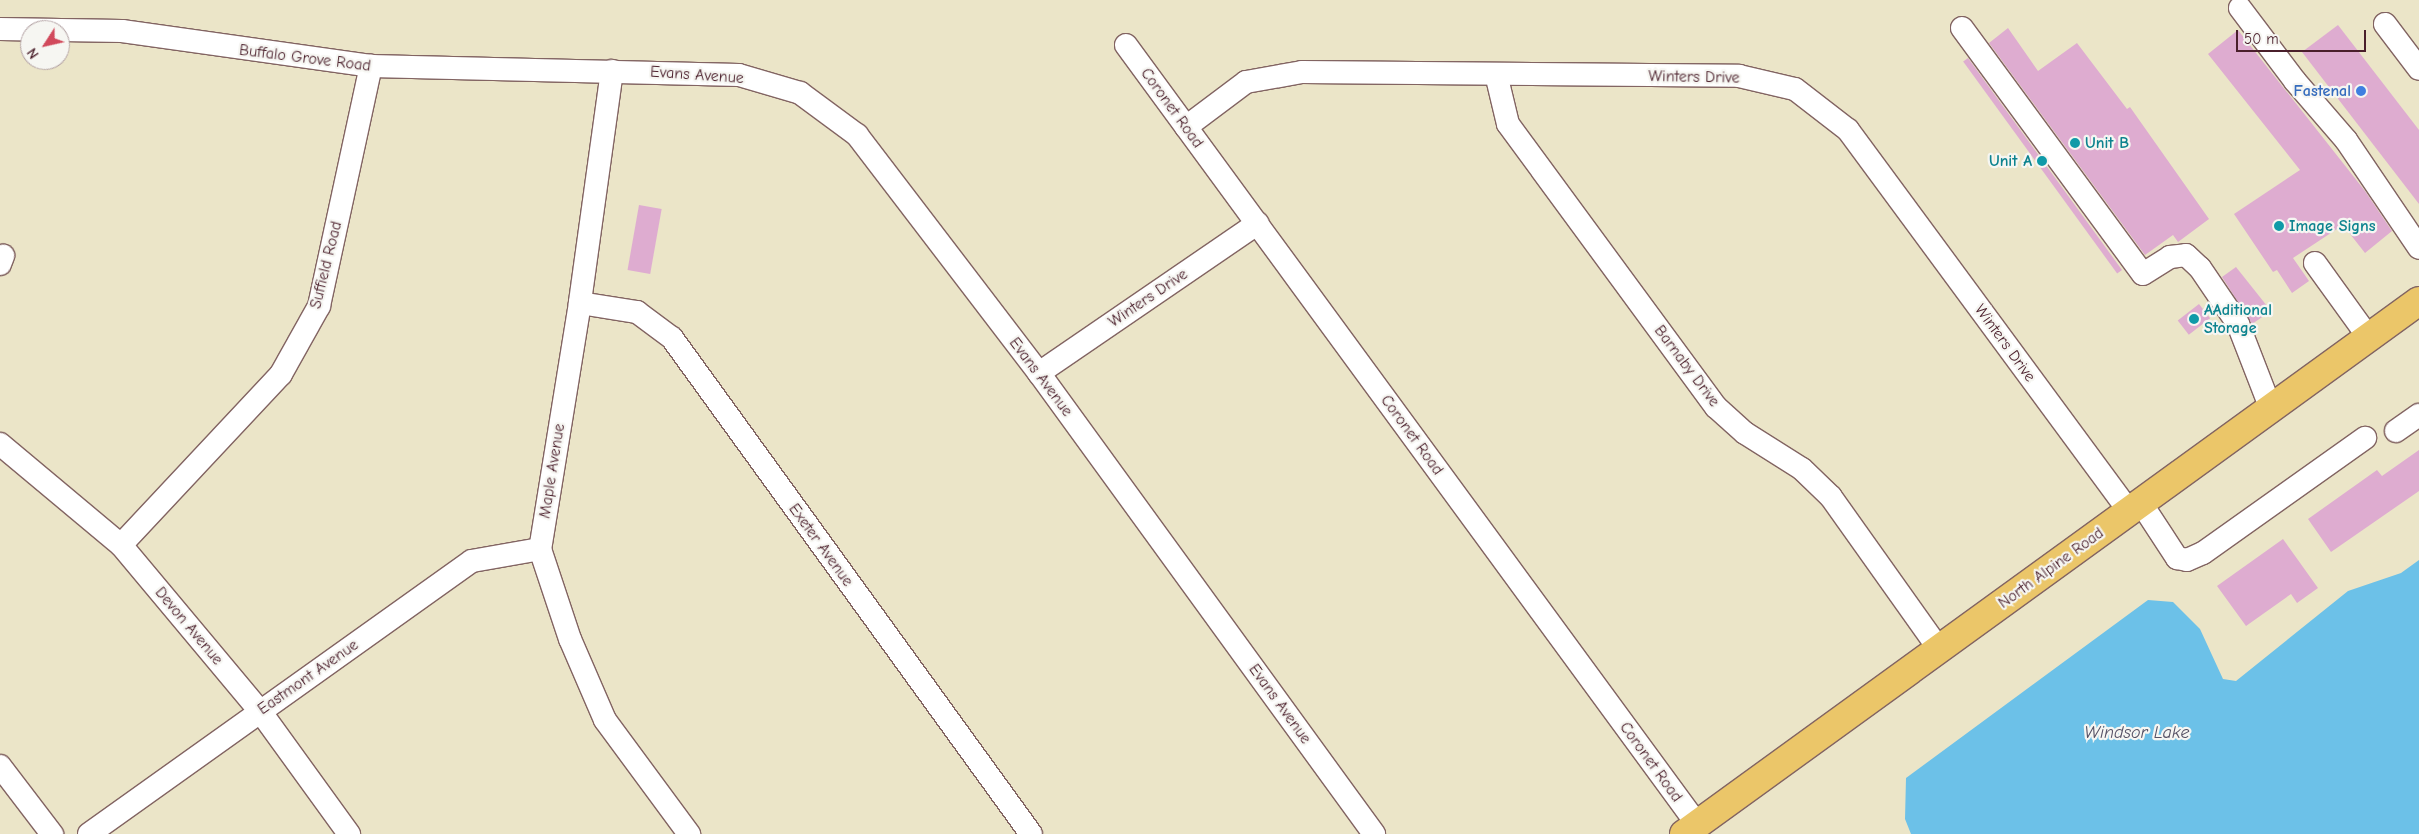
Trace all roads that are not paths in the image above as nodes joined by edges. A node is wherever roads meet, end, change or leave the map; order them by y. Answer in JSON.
{"nodes":[{"id":1,"x":2240,"y":8,"type":"dead end"},
{"id":2,"x":2385,"y":24,"type":"dead end"},
{"id":3,"x":0,"y":28,"type":"edge"},
{"id":4,"x":1962,"y":28,"type":"dead end"},
{"id":5,"x":1126,"y":45,"type":"dead end"},
{"id":6,"x":371,"y":66,"type":"junction"},
{"id":7,"x":2419,"y":69,"type":"edge"},
{"id":8,"x":612,"y":71,"type":"junction"},
{"id":9,"x":1496,"y":74,"type":"junction"},
{"id":10,"x":1186,"y":127,"type":"junction"},
{"id":11,"x":1258,"y":223,"type":"junction"},
{"id":12,"x":2419,"y":248,"type":"edge"},
{"id":13,"x":2315,"y":263,"type":"dead end"},
{"id":14,"x":2419,"y":301,"type":"edge"},
{"id":15,"x":580,"y":303,"type":"junction"},
{"id":16,"x":2369,"y":338,"type":"junction"},
{"id":17,"x":1039,"y":373,"type":"junction"},
{"id":18,"x":2271,"y":409,"type":"junction"},
{"id":19,"x":2419,"y":415,"type":"edge"},
{"id":20,"x":2396,"y":431,"type":"dead end"},
{"id":21,"x":2364,"y":438,"type":"dead end"},
{"id":22,"x":0,"y":444,"type":"edge"},
{"id":23,"x":2135,"y":507,"type":"junction"},
{"id":24,"x":121,"y":545,"type":"junction"},
{"id":25,"x":540,"y":549,"type":"junction"},
{"id":26,"x":1939,"y":649,"type":"junction"},
{"id":27,"x":260,"y":711,"type":"junction"},
{"id":28,"x":0,"y":766,"type":"edge"},
{"id":29,"x":1690,"y":829,"type":"edge"},
{"id":30,"x":52,"y":834,"type":"edge"},
{"id":31,"x":90,"y":834,"type":"edge"},
{"id":32,"x":349,"y":834,"type":"edge"},
{"id":33,"x":689,"y":834,"type":"edge"},
{"id":34,"x":1031,"y":834,"type":"edge"},
{"id":35,"x":1374,"y":834,"type":"edge"}],
"edges":[{"from":1,"to":12,"type":"street"},
{"from":2,"to":7,"type":"street"},
{"from":3,"to":6,"type":"street","name":"Buffalo Grove Road"},
{"from":4,"to":18,"type":"street"},
{"from":5,"to":10,"type":"street","name":"Coronet Road"},
{"from":6,"to":8,"type":"street","name":"Buffalo Grove Road"},
{"from":6,"to":24,"type":"street","name":"Suffield Road"},
{"from":8,"to":15,"type":"street","name":"Maple Avenue"},
{"from":8,"to":17,"type":"street","name":"Evans Avenue"},
{"from":9,"to":10,"type":"street","name":"Winters Drive"},
{"from":9,"to":23,"type":"street","name":"Winters Drive"},
{"from":9,"to":26,"type":"street","name":"Barnaby Drive"},
{"from":10,"to":11,"type":"street","name":"Coronet Road"},
{"from":11,"to":17,"type":"street","name":"Winters Drive"},
{"from":11,"to":29,"type":"street","name":"Coronet Road"},
{"from":13,"to":16,"type":"street"},
{"from":14,"to":16,"type":"main road","name":"North Alpine Road"},
{"from":15,"to":25,"type":"street","name":"Maple Avenue"},
{"from":15,"to":34,"type":"street","name":"Exeter Avenue"},
{"from":16,"to":18,"type":"main road","name":"North Alpine Road"},
{"from":17,"to":35,"type":"street","name":"Evans Avenue"},
{"from":18,"to":23,"type":"main road","name":"North Alpine Road"},
{"from":19,"to":20,"type":"street"},
{"from":21,"to":23,"type":"street","name":"Winters Drive"},
{"from":22,"to":24,"type":"street","name":"Devon Avenue"},
{"from":23,"to":26,"type":"main road","name":"North Alpine Road"},
{"from":24,"to":27,"type":"street","name":"Devon Avenue"},
{"from":25,"to":27,"type":"street","name":"Eastmont Avenue"},
{"from":25,"to":33,"type":"street","name":"Maple Avenue"},
{"from":26,"to":29,"type":"main road","name":"North Alpine Road"},
{"from":27,"to":31,"type":"street","name":"Eastmont Avenue"},
{"from":27,"to":32,"type":"street","name":"Devon Avenue"},
{"from":28,"to":30,"type":"street"}]}
